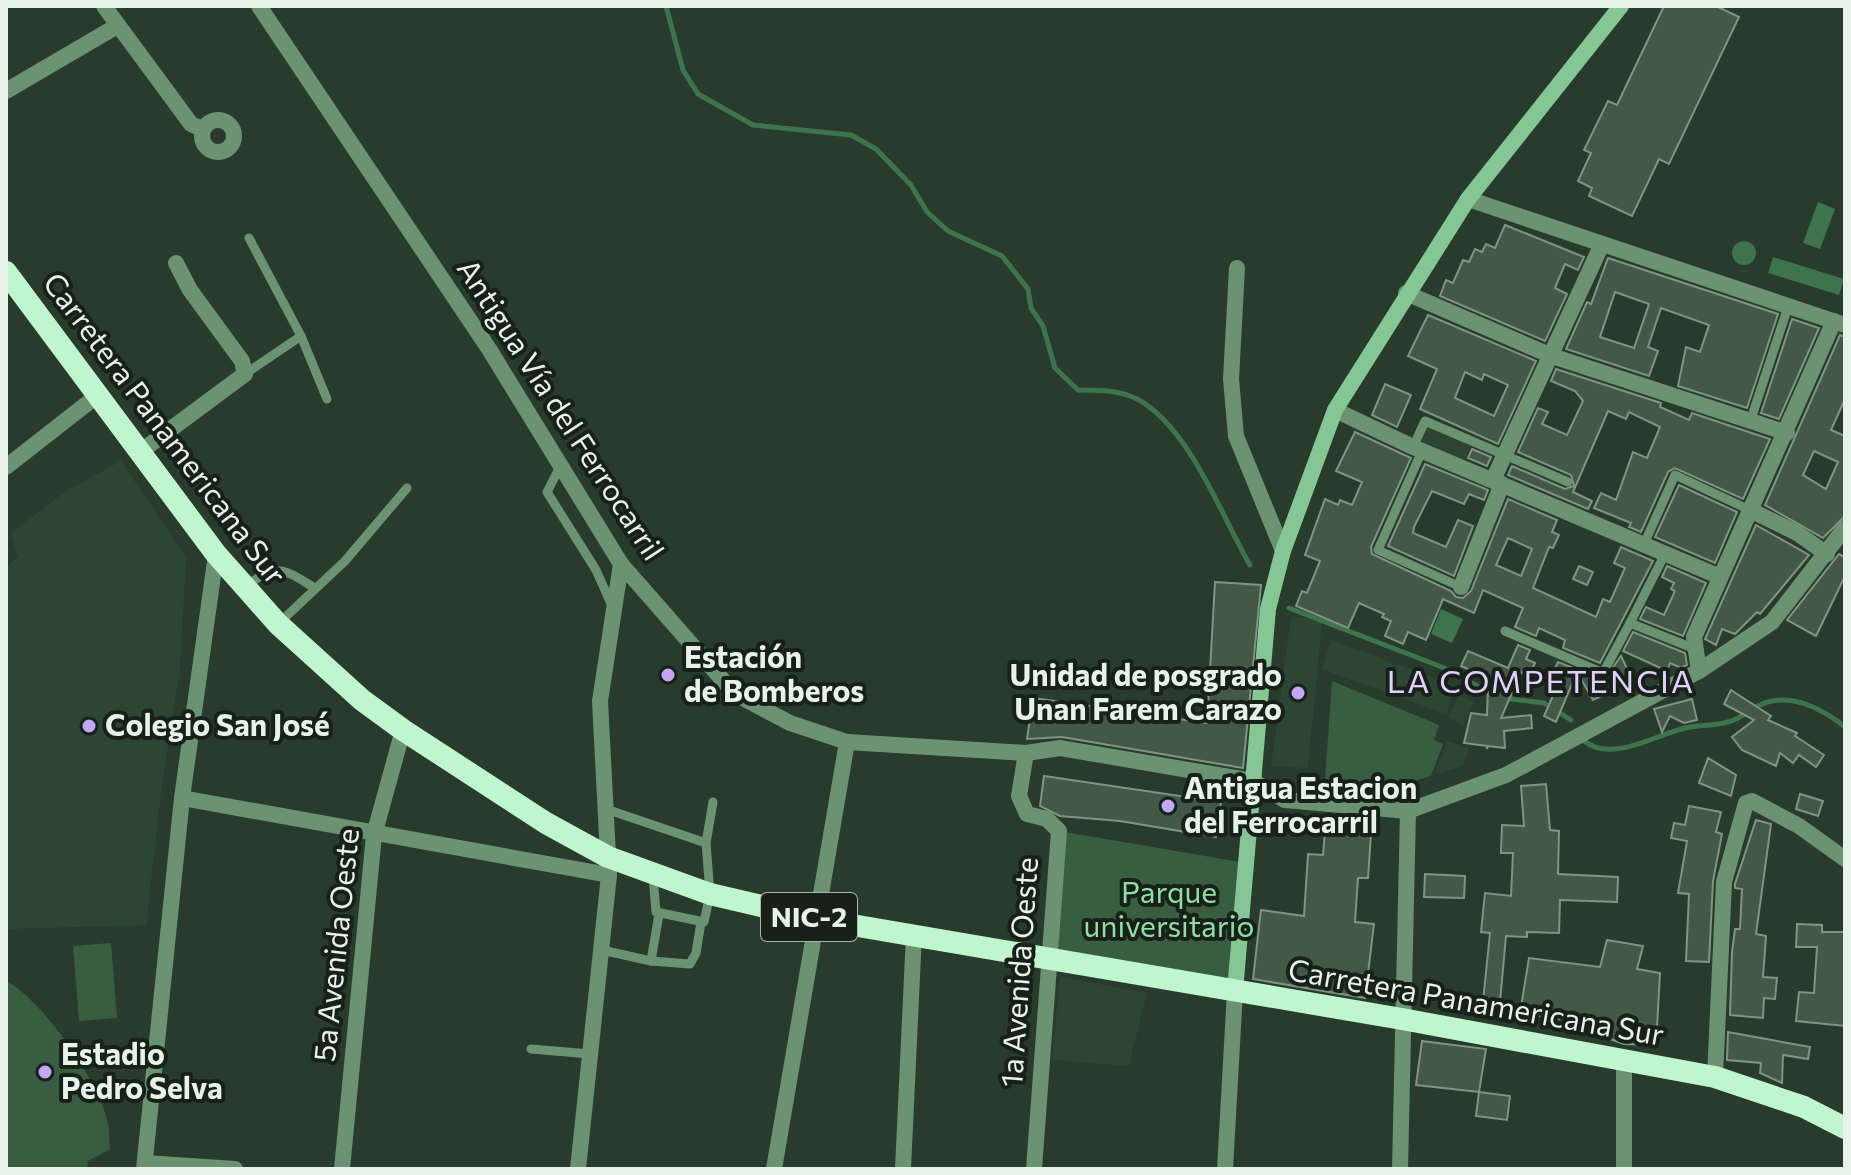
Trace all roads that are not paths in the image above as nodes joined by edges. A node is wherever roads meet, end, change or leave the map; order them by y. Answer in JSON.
{"nodes":[{"id":1,"x":104,"y":6,"type":"edge"},
{"id":2,"x":259,"y":6,"type":"edge"},
{"id":3,"x":1621,"y":6,"type":"edge"},
{"id":4,"x":117,"y":26,"type":"junction"},
{"id":5,"x":6,"y":91,"type":"edge"},
{"id":6,"x":202,"y":129,"type":"dead end"},
{"id":7,"x":1468,"y":199,"type":"junction"},
{"id":8,"x":249,"y":238,"type":"dead end"},
{"id":9,"x":1602,"y":244,"type":"junction"},
{"id":10,"x":176,"y":263,"type":"dead end"},
{"id":11,"x":1237,"y":268,"type":"dead end"},
{"id":12,"x":6,"y":272,"type":"edge"},
{"id":13,"x":1406,"y":293,"type":"junction"},
{"id":14,"x":1788,"y":307,"type":"junction"},
{"id":15,"x":1840,"y":323,"type":"edge"},
{"id":16,"x":301,"y":336,"type":"junction"},
{"id":17,"x":1552,"y":356,"type":"junction"},
{"id":18,"x":245,"y":374,"type":"junction"},
{"id":19,"x":98,"y":395,"type":"junction"},
{"id":20,"x":327,"y":399,"type":"dead end"},
{"id":21,"x":1335,"y":410,"type":"junction"},
{"id":22,"x":1750,"y":422,"type":"junction"},
{"id":23,"x":1787,"y":433,"type":"junction"},
{"id":24,"x":1418,"y":449,"type":"junction"},
{"id":25,"x":140,"y":452,"type":"junction"},
{"id":26,"x":1505,"y":454,"type":"junction"},
{"id":27,"x":562,"y":463,"type":"junction"},
{"id":28,"x":6,"y":467,"type":"edge"},
{"id":29,"x":1498,"y":482,"type":"junction"},
{"id":30,"x":1568,"y":482,"type":"dead end"},
{"id":31,"x":407,"y":488,"type":"dead end"},
{"id":32,"x":1750,"y":510,"type":"junction"},
{"id":33,"x":1838,"y":542,"type":"edge"},
{"id":34,"x":1644,"y":544,"type":"junction"},
{"id":35,"x":1283,"y":551,"type":"junction"},
{"id":36,"x":216,"y":554,"type":"junction"},
{"id":37,"x":1665,"y":554,"type":"junction"},
{"id":38,"x":621,"y":564,"type":"junction"},
{"id":39,"x":1718,"y":576,"type":"junction"},
{"id":40,"x":1461,"y":587,"type":"joint"},
{"id":41,"x":245,"y":588,"type":"junction"},
{"id":42,"x":315,"y":588,"type":"junction"},
{"id":43,"x":614,"y":611,"type":"junction"},
{"id":44,"x":1630,"y":623,"type":"junction"},
{"id":45,"x":278,"y":624,"type":"junction"},
{"id":46,"x":1505,"y":631,"type":"dead end"},
{"id":47,"x":1695,"y":649,"type":"junction"},
{"id":48,"x":1699,"y":671,"type":"junction"},
{"id":49,"x":403,"y":730,"type":"junction"},
{"id":50,"x":847,"y":742,"type":"junction"},
{"id":51,"x":1026,"y":753,"type":"junction"},
{"id":52,"x":1253,"y":781,"type":"junction"},
{"id":53,"x":182,"y":798,"type":"junction"},
{"id":54,"x":713,"y":802,"type":"dead end"},
{"id":55,"x":606,"y":809,"type":"junction"},
{"id":56,"x":1408,"y":811,"type":"junction"},
{"id":57,"x":374,"y":835,"type":"junction"},
{"id":58,"x":706,"y":843,"type":"junction"},
{"id":59,"x":1845,"y":859,"type":"edge"},
{"id":60,"x":608,"y":866,"type":"junction"},
{"id":61,"x":653,"y":876,"type":"junction"},
{"id":62,"x":710,"y":894,"type":"junction"},
{"id":63,"x":659,"y":914,"type":"junction"},
{"id":64,"x":817,"y":919,"type":"junction"},
{"id":65,"x":701,"y":922,"type":"junction"},
{"id":66,"x":914,"y":934,"type":"junction"},
{"id":67,"x":602,"y":950,"type":"junction"},
{"id":68,"x":1048,"y":958,"type":"junction"},
{"id":69,"x":651,"y":961,"type":"junction"},
{"id":70,"x":1235,"y":991,"type":"junction"},
{"id":71,"x":1402,"y":1019,"type":"junction"},
{"id":72,"x":531,"y":1049,"type":"dead end"},
{"id":73,"x":590,"y":1054,"type":"junction"},
{"id":74,"x":1624,"y":1059,"type":"junction"},
{"id":75,"x":1715,"y":1077,"type":"junction"},
{"id":76,"x":1845,"y":1128,"type":"edge"},
{"id":77,"x":144,"y":1166,"type":"edge"},
{"id":78,"x":235,"y":1169,"type":"edge"},
{"id":79,"x":342,"y":1169,"type":"edge"},
{"id":80,"x":578,"y":1169,"type":"edge"},
{"id":81,"x":774,"y":1169,"type":"edge"},
{"id":82,"x":903,"y":1169,"type":"edge"},
{"id":83,"x":1034,"y":1169,"type":"edge"},
{"id":84,"x":1225,"y":1169,"type":"edge"},
{"id":85,"x":1400,"y":1169,"type":"edge"},
{"id":86,"x":1624,"y":1169,"type":"edge"}],
"edges":[{"from":1,"to":4,"type":"street"},
{"from":2,"to":27,"type":"street","name":"Antigua Vía del Ferrocarril"},
{"from":3,"to":7,"type":"main road"},
{"from":4,"to":5,"type":"street"},
{"from":4,"to":6,"type":"street"},
{"from":7,"to":9,"type":"street"},
{"from":7,"to":13,"type":"main road"},
{"from":8,"to":16,"type":"lane"},
{"from":9,"to":14,"type":"street"},
{"from":9,"to":17,"type":"street"},
{"from":10,"to":18,"type":"street"},
{"from":11,"to":35,"type":"street"},
{"from":12,"to":19,"type":"highway","name":"Carretera Panamericana Sur","number":"NIC-2"},
{"from":13,"to":17,"type":"street"},
{"from":13,"to":21,"type":"main road"},
{"from":14,"to":15,"type":"street"},
{"from":14,"to":22,"type":"lane"},
{"from":15,"to":23,"type":"street"},
{"from":16,"to":18,"type":"lane"},
{"from":16,"to":20,"type":"lane"},
{"from":17,"to":22,"type":"street"},
{"from":17,"to":26,"type":"street"},
{"from":18,"to":25,"type":"street"},
{"from":19,"to":25,"type":"highway","name":"Carretera Panamericana Sur","number":"NIC-2"},
{"from":19,"to":28,"type":"street"},
{"from":21,"to":24,"type":"street"},
{"from":21,"to":35,"type":"main road"},
{"from":22,"to":23,"type":"street"},
{"from":23,"to":32,"type":"street"},
{"from":24,"to":26,"type":"lane"},
{"from":24,"to":29,"type":"street"},
{"from":24,"to":40,"type":"lane"},
{"from":25,"to":36,"type":"highway","name":"Carretera Panamericana Sur","number":"NIC-2"},
{"from":26,"to":29,"type":"street"},
{"from":26,"to":30,"type":"lane"},
{"from":27,"to":38,"type":"street","name":"Antigua Vía del Ferrocarril"},
{"from":27,"to":43,"type":"lane"},
{"from":29,"to":34,"type":"street"},
{"from":29,"to":40,"type":"street"},
{"from":31,"to":42,"type":"lane"},
{"from":32,"to":33,"type":"street"},
{"from":32,"to":34,"type":"lane"},
{"from":32,"to":39,"type":"street"},
{"from":33,"to":48,"type":"street","name":"Antigua Vía del Ferrocarril"},
{"from":34,"to":37,"type":"street"},
{"from":35,"to":52,"type":"main road"},
{"from":36,"to":41,"type":"highway","name":"Carretera Panamericana Sur","number":"NIC-2"},
{"from":36,"to":53,"type":"street"},
{"from":37,"to":39,"type":"street"},
{"from":37,"to":44,"type":"lane"},
{"from":38,"to":43,"type":"street"},
{"from":38,"to":50,"type":"street","name":"Antigua Vía del Ferrocarril"},
{"from":39,"to":47,"type":"street"},
{"from":41,"to":42,"type":"lane"},
{"from":41,"to":45,"type":"highway","name":"Carretera Panamericana Sur","number":"NIC-2"},
{"from":42,"to":45,"type":"lane"},
{"from":43,"to":55,"type":"street"},
{"from":44,"to":46,"type":"lane"},
{"from":44,"to":47,"type":"lane"},
{"from":45,"to":49,"type":"highway","name":"Carretera Panamericana Sur","number":"NIC-2"},
{"from":47,"to":48,"type":"street"},
{"from":48,"to":56,"type":"street","name":"Antigua Vía del Ferrocarril"},
{"from":49,"to":57,"type":"street","name":"5a Avenida Oeste"},
{"from":49,"to":60,"type":"highway","name":"Carretera Panamericana Sur","number":"NIC-2"},
{"from":50,"to":51,"type":"street","name":"Antigua Vía del Ferrocarril"},
{"from":50,"to":64,"type":"street"},
{"from":51,"to":52,"type":"street","name":"Antigua Vía del Ferrocarril"},
{"from":51,"to":68,"type":"street","name":"1a Avenida Oeste"},
{"from":52,"to":56,"type":"street","name":"Antigua Vía del Ferrocarril"},
{"from":52,"to":70,"type":"main road"},
{"from":53,"to":57,"type":"street"},
{"from":53,"to":77,"type":"street"},
{"from":54,"to":58,"type":"lane"},
{"from":55,"to":58,"type":"lane"},
{"from":55,"to":60,"type":"street"},
{"from":56,"to":71,"type":"street"},
{"from":57,"to":60,"type":"street"},
{"from":57,"to":79,"type":"street","name":"5a Avenida Oeste"},
{"from":58,"to":62,"type":"lane"},
{"from":59,"to":75,"type":"street"},
{"from":60,"to":61,"type":"highway","name":"Carretera Panamericana Sur","number":"NIC-2"},
{"from":60,"to":67,"type":"street"},
{"from":61,"to":62,"type":"highway","name":"Carretera Panamericana Sur","number":"NIC-2"},
{"from":61,"to":63,"type":"lane"},
{"from":62,"to":64,"type":"highway","name":"Carretera Panamericana Sur","number":"NIC-2"},
{"from":62,"to":65,"type":"lane"},
{"from":63,"to":65,"type":"lane"},
{"from":63,"to":69,"type":"lane"},
{"from":64,"to":66,"type":"highway","name":"Carretera Panamericana Sur","number":"NIC-2"},
{"from":64,"to":81,"type":"street"},
{"from":65,"to":69,"type":"lane"},
{"from":66,"to":68,"type":"highway","name":"Carretera Panamericana Sur","number":"NIC-2"},
{"from":66,"to":82,"type":"street"},
{"from":67,"to":69,"type":"lane"},
{"from":67,"to":73,"type":"street"},
{"from":68,"to":70,"type":"highway","name":"Carretera Panamericana Sur","number":"NIC-2"},
{"from":68,"to":83,"type":"street","name":"1a Avenida Oeste"},
{"from":70,"to":71,"type":"highway","name":"Carretera Panamericana Sur","number":"NIC-2"},
{"from":70,"to":84,"type":"street"},
{"from":71,"to":74,"type":"highway","name":"Carretera Panamericana Sur","number":"NIC-2"},
{"from":71,"to":85,"type":"street"},
{"from":72,"to":73,"type":"lane"},
{"from":73,"to":80,"type":"street"},
{"from":74,"to":75,"type":"highway","name":"Carretera Panamericana Sur","number":"NIC-2"},
{"from":74,"to":86,"type":"street"},
{"from":75,"to":76,"type":"highway","name":"Carretera Panamericana Sur","number":"NIC-2"},
{"from":77,"to":78,"type":"street"}]}
